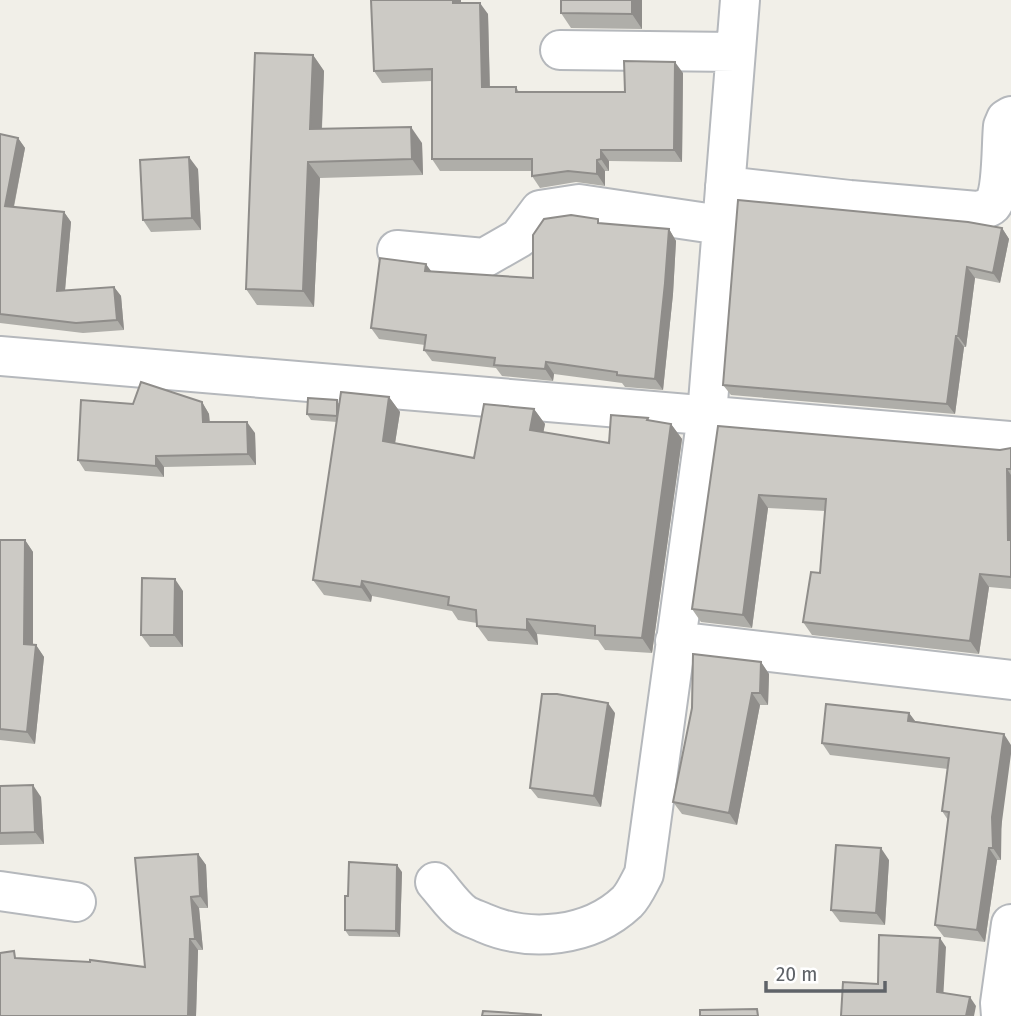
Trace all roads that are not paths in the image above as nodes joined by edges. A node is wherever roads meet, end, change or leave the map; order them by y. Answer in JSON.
{"nodes":[{"id":1,"x":740,"y":0,"type":"edge"},
{"id":2,"x":560,"y":50,"type":"dead end"},
{"id":3,"x":735,"y":52,"type":"junction"},
{"id":4,"x":1011,"y":116,"type":"edge"},
{"id":5,"x":725,"y":186,"type":"junction"},
{"id":6,"x":721,"y":225,"type":"junction"},
{"id":7,"x":397,"y":250,"type":"dead end"},
{"id":8,"x":0,"y":356,"type":"edge"},
{"id":9,"x":707,"y":415,"type":"junction"},
{"id":10,"x":1011,"y":441,"type":"edge"},
{"id":11,"x":676,"y":641,"type":"junction"},
{"id":12,"x":1011,"y":680,"type":"edge"},
{"id":13,"x":435,"y":882,"type":"dead end"},
{"id":14,"x":0,"y":891,"type":"edge"},
{"id":15,"x":76,"y":902,"type":"dead end"},
{"id":16,"x":1011,"y":923,"type":"edge"},
{"id":17,"x":1004,"y":1008,"type":"edge"}],
"edges":[{"from":1,"to":3,"type":"street"},
{"from":2,"to":3,"type":"street"},
{"from":3,"to":5,"type":"street"},
{"from":4,"to":5,"type":"street"},
{"from":5,"to":6,"type":"street"},
{"from":6,"to":7,"type":"street"},
{"from":6,"to":9,"type":"street"},
{"from":8,"to":9,"type":"street"},
{"from":9,"to":10,"type":"street"},
{"from":9,"to":11,"type":"street"},
{"from":11,"to":12,"type":"street"},
{"from":11,"to":13,"type":"street"},
{"from":14,"to":15,"type":"street"},
{"from":16,"to":17,"type":"street"}]}
